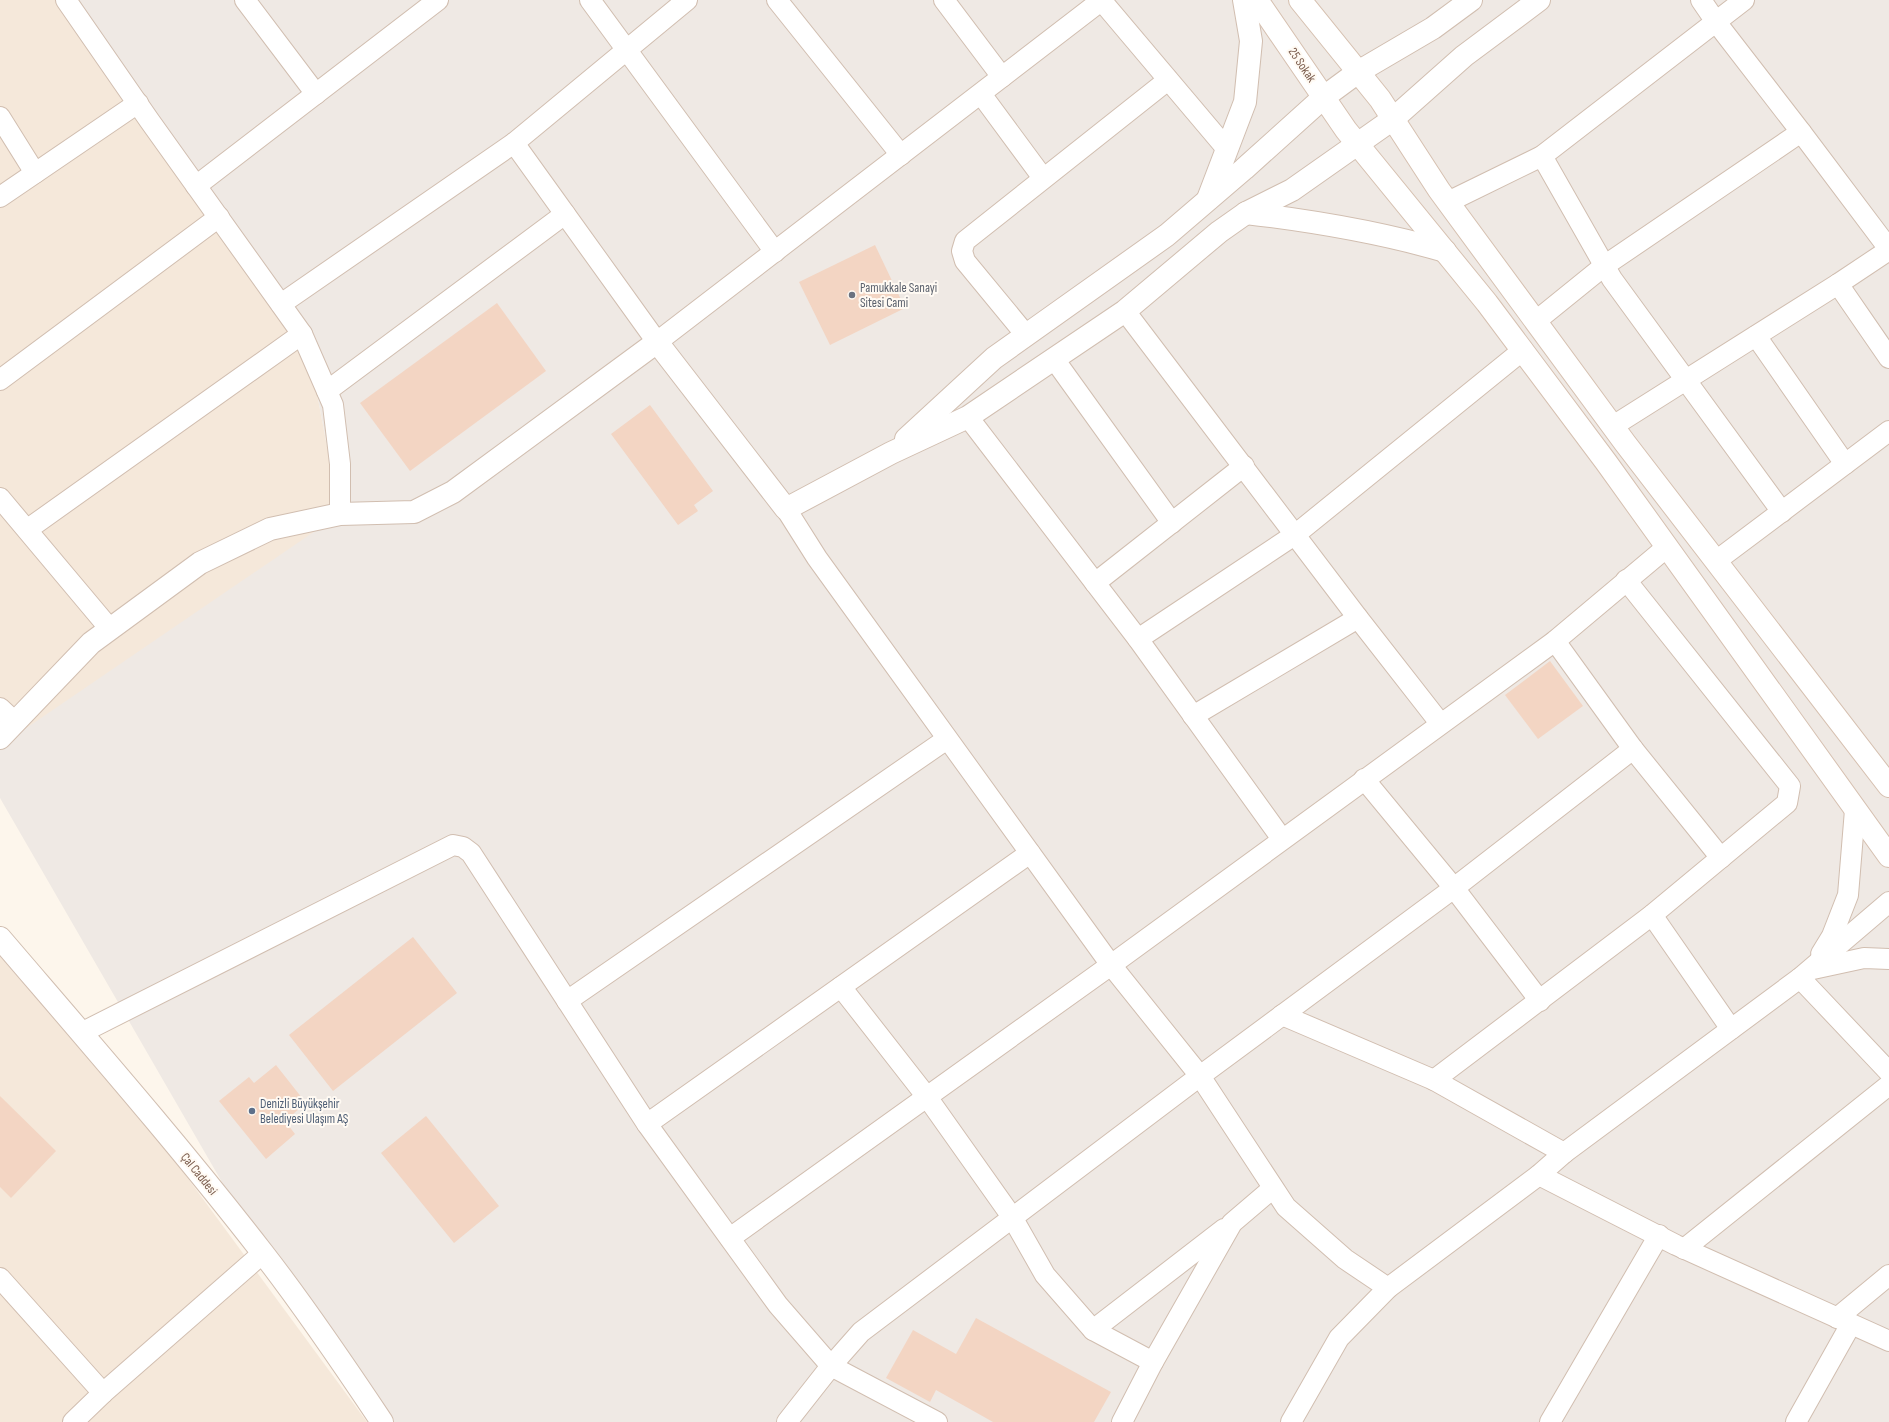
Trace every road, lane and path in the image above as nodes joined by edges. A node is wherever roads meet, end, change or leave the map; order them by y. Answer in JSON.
{"nodes":[{"id":1,"x":66,"y":0,"type":"edge"},
{"id":2,"x":245,"y":0,"type":"edge"},
{"id":3,"x":438,"y":0,"type":"edge"},
{"id":4,"x":590,"y":0,"type":"edge"},
{"id":5,"x":687,"y":0,"type":"edge"},
{"id":6,"x":777,"y":0,"type":"edge"},
{"id":7,"x":944,"y":0,"type":"edge"},
{"id":8,"x":1101,"y":0,"type":"edge"},
{"id":9,"x":1244,"y":0,"type":"edge"},
{"id":10,"x":1257,"y":0,"type":"edge"},
{"id":11,"x":1300,"y":0,"type":"edge"},
{"id":12,"x":1471,"y":0,"type":"edge"},
{"id":13,"x":1539,"y":0,"type":"edge"},
{"id":14,"x":1701,"y":0,"type":"edge"},
{"id":15,"x":1744,"y":0,"type":"edge"},
{"id":16,"x":417,"y":6,"type":"edge"},
{"id":17,"x":1716,"y":22,"type":"junction"},
{"id":18,"x":627,"y":49,"type":"junction"},
{"id":19,"x":1358,"y":72,"type":"junction"},
{"id":20,"x":1002,"y":77,"type":"junction"},
{"id":21,"x":1168,"y":80,"type":"junction"},
{"id":22,"x":316,"y":94,"type":"junction"},
{"id":23,"x":981,"y":94,"type":"junction"},
{"id":24,"x":1324,"y":97,"type":"junction"},
{"id":25,"x":138,"y":103,"type":"junction"},
{"id":26,"x":0,"y":117,"type":"edge"},
{"id":27,"x":1393,"y":119,"type":"junction"},
{"id":28,"x":1802,"y":132,"type":"junction"},
{"id":29,"x":1352,"y":138,"type":"junction"},
{"id":30,"x":514,"y":142,"type":"junction"},
{"id":31,"x":1226,"y":148,"type":"junction"},
{"id":32,"x":901,"y":155,"type":"junction"},
{"id":33,"x":1542,"y":156,"type":"junction"},
{"id":34,"x":35,"y":173,"type":"junction"},
{"id":35,"x":1044,"y":178,"type":"junction"},
{"id":36,"x":196,"y":186,"type":"junction"},
{"id":37,"x":0,"y":196,"type":"edge"},
{"id":38,"x":1207,"y":201,"type":"junction"},
{"id":39,"x":1448,"y":202,"type":"junction"},
{"id":40,"x":1246,"y":213,"type":"junction"},
{"id":41,"x":565,"y":214,"type":"junction"},
{"id":42,"x":219,"y":217,"type":"junction"},
{"id":43,"x":1889,"y":250,"type":"edge"},
{"id":44,"x":1445,"y":251,"type":"junction"},
{"id":45,"x":775,"y":252,"type":"junction"},
{"id":46,"x":1604,"y":266,"type":"junction"},
{"id":47,"x":1838,"y":284,"type":"junction"},
{"id":48,"x":281,"y":304,"type":"junction"},
{"id":49,"x":1125,"y":311,"type":"junction"},
{"id":50,"x":1536,"y":321,"type":"junction"},
{"id":51,"x":302,"y":334,"type":"junction"},
{"id":52,"x":1026,"y":335,"type":"junction"},
{"id":53,"x":1756,"y":336,"type":"junction"},
{"id":54,"x":657,"y":342,"type":"junction"},
{"id":55,"x":1523,"y":350,"type":"junction"},
{"id":56,"x":1889,"y":358,"type":"edge"},
{"id":57,"x":1054,"y":359,"type":"junction"},
{"id":58,"x":0,"y":380,"type":"edge"},
{"id":59,"x":1687,"y":380,"type":"junction"},
{"id":60,"x":327,"y":391,"type":"junction"},
{"id":61,"x":968,"y":417,"type":"junction"},
{"id":62,"x":1613,"y":426,"type":"junction"},
{"id":63,"x":1889,"y":432,"type":"edge"},
{"id":64,"x":891,"y":454,"type":"junction"},
{"id":65,"x":1845,"y":464,"type":"junction"},
{"id":66,"x":1244,"y":466,"type":"junction"},
{"id":67,"x":0,"y":498,"type":"edge"},
{"id":68,"x":786,"y":509,"type":"junction"},
{"id":69,"x":1782,"y":512,"type":"junction"},
{"id":70,"x":340,"y":514,"type":"junction"},
{"id":71,"x":1172,"y":523,"type":"junction"},
{"id":72,"x":28,"y":529,"type":"junction"},
{"id":73,"x":1296,"y":534,"type":"junction"},
{"id":74,"x":1667,"y":547,"type":"junction"},
{"id":75,"x":1716,"y":561,"type":"junction"},
{"id":76,"x":1626,"y":580,"type":"junction"},
{"id":77,"x":1095,"y":583,"type":"junction"},
{"id":78,"x":1358,"y":618,"type":"junction"},
{"id":79,"x":110,"y":629,"type":"junction"},
{"id":80,"x":1138,"y":639,"type":"junction"},
{"id":81,"x":1555,"y":641,"type":"junction"},
{"id":82,"x":8,"y":715,"type":"edge"},
{"id":83,"x":1193,"y":716,"type":"junction"},
{"id":84,"x":1440,"y":723,"type":"junction"},
{"id":85,"x":0,"y":738,"type":"edge"},
{"id":86,"x":948,"y":738,"type":"junction"},
{"id":87,"x":1633,"y":749,"type":"junction"},
{"id":88,"x":1364,"y":779,"type":"junction"},
{"id":89,"x":1889,"y":786,"type":"edge"},
{"id":90,"x":1855,"y":810,"type":"junction"},
{"id":91,"x":1282,"y":839,"type":"junction"},
{"id":92,"x":1030,"y":853,"type":"junction"},
{"id":93,"x":1889,"y":856,"type":"edge"},
{"id":94,"x":1721,"y":858,"type":"junction"},
{"id":95,"x":1454,"y":888,"type":"junction"},
{"id":96,"x":1889,"y":902,"type":"edge"},
{"id":97,"x":1652,"y":915,"type":"junction"},
{"id":98,"x":0,"y":938,"type":"edge"},
{"id":99,"x":1889,"y":959,"type":"edge"},
{"id":100,"x":1111,"y":965,"type":"junction"},
{"id":101,"x":1805,"y":974,"type":"junction"},
{"id":102,"x":841,"y":986,"type":"junction"},
{"id":103,"x":567,"y":1001,"type":"junction"},
{"id":104,"x":1540,"y":1001,"type":"junction"},
{"id":105,"x":1282,"y":1015,"type":"junction"},
{"id":106,"x":1731,"y":1029,"type":"junction"},
{"id":107,"x":81,"y":1033,"type":"junction"},
{"id":108,"x":1889,"y":1072,"type":"edge"},
{"id":109,"x":1200,"y":1076,"type":"junction"},
{"id":110,"x":1434,"y":1080,"type":"junction"},
{"id":111,"x":1889,"y":1085,"type":"edge"},
{"id":112,"x":927,"y":1097,"type":"junction"},
{"id":113,"x":647,"y":1124,"type":"junction"},
{"id":114,"x":1564,"y":1153,"type":"junction"},
{"id":115,"x":1539,"y":1175,"type":"junction"},
{"id":116,"x":1273,"y":1188,"type":"junction"},
{"id":117,"x":1012,"y":1217,"type":"junction"},
{"id":118,"x":1232,"y":1223,"type":"junction"},
{"id":119,"x":1659,"y":1235,"type":"junction"},
{"id":120,"x":730,"y":1238,"type":"junction"},
{"id":121,"x":1684,"y":1249,"type":"junction"},
{"id":122,"x":263,"y":1253,"type":"junction"},
{"id":123,"x":1889,"y":1275,"type":"edge"},
{"id":124,"x":0,"y":1278,"type":"edge"},
{"id":125,"x":1388,"y":1288,"type":"junction"},
{"id":126,"x":1844,"y":1321,"type":"junction"},
{"id":127,"x":1093,"y":1330,"type":"junction"},
{"id":128,"x":1889,"y":1341,"type":"edge"},
{"id":129,"x":1153,"y":1362,"type":"junction"},
{"id":130,"x":831,"y":1366,"type":"junction"},
{"id":131,"x":103,"y":1393,"type":"junction"},
{"id":132,"x":73,"y":1422,"type":"edge"},
{"id":133,"x":382,"y":1422,"type":"edge"},
{"id":134,"x":787,"y":1422,"type":"edge"},
{"id":135,"x":937,"y":1422,"type":"edge"},
{"id":136,"x":1122,"y":1422,"type":"edge"},
{"id":137,"x":1291,"y":1422,"type":"edge"},
{"id":138,"x":1550,"y":1422,"type":"edge"},
{"id":139,"x":1796,"y":1422,"type":"edge"}],
"edges":[{"from":1,"to":25,"type":"street"},
{"from":2,"to":22,"type":"street"},
{"from":3,"to":16,"type":"street"},
{"from":4,"to":18,"type":"street"},
{"from":5,"to":18,"type":"street"},
{"from":6,"to":32,"type":"street"},
{"from":7,"to":20,"type":"street"},
{"from":8,"to":20,"type":"street"},
{"from":8,"to":21,"type":"street"},
{"from":9,"to":31,"type":"street"},
{"from":10,"to":24,"type":"street","name":"25 Sokak"},
{"from":11,"to":19,"type":"street"},
{"from":12,"to":19,"type":"street"},
{"from":13,"to":27,"type":"street"},
{"from":14,"to":17,"type":"street"},
{"from":15,"to":17,"type":"street"},
{"from":16,"to":22,"type":"street"},
{"from":17,"to":28,"type":"street"},
{"from":17,"to":33,"type":"street"},
{"from":18,"to":30,"type":"street"},
{"from":18,"to":45,"type":"street"},
{"from":19,"to":24,"type":"street"},
{"from":19,"to":27,"type":"street"},
{"from":20,"to":23,"type":"street"},
{"from":21,"to":31,"type":"street"},
{"from":21,"to":35,"type":"street"},
{"from":22,"to":36,"type":"street"},
{"from":23,"to":32,"type":"street"},
{"from":23,"to":35,"type":"street"},
{"from":24,"to":29,"type":"street","name":"25 Sokak"},
{"from":24,"to":38,"type":"street"},
{"from":25,"to":34,"type":"street"},
{"from":25,"to":36,"type":"street"},
{"from":26,"to":34,"type":"street"},
{"from":27,"to":29,"type":"street"},
{"from":27,"to":39,"type":"street"},
{"from":28,"to":43,"type":"street"},
{"from":28,"to":46,"type":"street"},
{"from":29,"to":40,"type":"street"},
{"from":29,"to":44,"type":"street","name":"25 Sokak"},
{"from":30,"to":41,"type":"street"},
{"from":30,"to":48,"type":"street"},
{"from":31,"to":38,"type":"street"},
{"from":32,"to":45,"type":"street"},
{"from":33,"to":39,"type":"street"},
{"from":33,"to":46,"type":"street"},
{"from":34,"to":37,"type":"street"},
{"from":35,"to":52,"type":"street"},
{"from":36,"to":42,"type":"street"},
{"from":38,"to":52,"type":"street"},
{"from":39,"to":50,"type":"street"},
{"from":40,"to":44,"type":"street"},
{"from":40,"to":49,"type":"street"},
{"from":41,"to":54,"type":"street"},
{"from":41,"to":60,"type":"street"},
{"from":42,"to":48,"type":"street"},
{"from":42,"to":58,"type":"street"},
{"from":43,"to":47,"type":"street"},
{"from":44,"to":55,"type":"street","name":"25 Sokak"},
{"from":45,"to":54,"type":"street"},
{"from":46,"to":50,"type":"street"},
{"from":46,"to":59,"type":"street"},
{"from":47,"to":53,"type":"street"},
{"from":47,"to":56,"type":"street"},
{"from":48,"to":51,"type":"street"},
{"from":49,"to":57,"type":"street"},
{"from":49,"to":66,"type":"street"},
{"from":50,"to":62,"type":"street"},
{"from":51,"to":60,"type":"street"},
{"from":51,"to":72,"type":"street"},
{"from":52,"to":64,"type":"street"},
{"from":53,"to":59,"type":"street"},
{"from":53,"to":65,"type":"street"},
{"from":54,"to":68,"type":"street"},
{"from":54,"to":70,"type":"street"},
{"from":55,"to":73,"type":"street"},
{"from":55,"to":74,"type":"street","name":"25 Sokak"},
{"from":57,"to":61,"type":"street"},
{"from":57,"to":71,"type":"street"},
{"from":59,"to":62,"type":"street"},
{"from":59,"to":69,"type":"street"},
{"from":60,"to":70,"type":"street"},
{"from":61,"to":64,"type":"street"},
{"from":61,"to":77,"type":"street"},
{"from":62,"to":75,"type":"street"},
{"from":63,"to":65,"type":"street"},
{"from":64,"to":68,"type":"street"},
{"from":65,"to":69,"type":"street"},
{"from":66,"to":71,"type":"street"},
{"from":66,"to":73,"type":"street"},
{"from":67,"to":72,"type":"street"},
{"from":68,"to":86,"type":"street"},
{"from":69,"to":75,"type":"street"},
{"from":70,"to":79,"type":"street"},
{"from":71,"to":77,"type":"street"},
{"from":72,"to":79,"type":"street"},
{"from":73,"to":78,"type":"street"},
{"from":73,"to":80,"type":"street"},
{"from":74,"to":76,"type":"street"},
{"from":74,"to":90,"type":"street","name":"25 Sokak"},
{"from":75,"to":89,"type":"street"},
{"from":76,"to":81,"type":"street"},
{"from":76,"to":94,"type":"street"},
{"from":77,"to":80,"type":"street"},
{"from":78,"to":83,"type":"street"},
{"from":78,"to":84,"type":"street"},
{"from":79,"to":82,"type":"street"},
{"from":80,"to":83,"type":"street"},
{"from":81,"to":84,"type":"street"},
{"from":81,"to":87,"type":"street"},
{"from":82,"to":85,"type":"street"},
{"from":83,"to":91,"type":"street"},
{"from":84,"to":88,"type":"street"},
{"from":86,"to":92,"type":"street"},
{"from":86,"to":103,"type":"street"},
{"from":87,"to":94,"type":"street"},
{"from":87,"to":95,"type":"street"},
{"from":88,"to":91,"type":"street"},
{"from":88,"to":95,"type":"street"},
{"from":90,"to":93,"type":"street","name":"25 Sokak"},
{"from":90,"to":101,"type":"street"},
{"from":91,"to":100,"type":"street"},
{"from":92,"to":100,"type":"street"},
{"from":92,"to":102,"type":"street"},
{"from":94,"to":97,"type":"street"},
{"from":95,"to":104,"type":"street"},
{"from":95,"to":105,"type":"street"},
{"from":96,"to":101,"type":"street"},
{"from":97,"to":104,"type":"street"},
{"from":97,"to":106,"type":"street"},
{"from":98,"to":107,"type":"street","name":"Çal Caddesi"},
{"from":99,"to":101,"type":"street"},
{"from":100,"to":109,"type":"street"},
{"from":100,"to":112,"type":"street"},
{"from":101,"to":106,"type":"street"},
{"from":101,"to":108,"type":"street"},
{"from":102,"to":112,"type":"street"},
{"from":102,"to":113,"type":"street"},
{"from":103,"to":107,"type":"street"},
{"from":103,"to":113,"type":"street"},
{"from":104,"to":110,"type":"street"},
{"from":105,"to":109,"type":"street"},
{"from":105,"to":110,"type":"street"},
{"from":106,"to":114,"type":"street"},
{"from":107,"to":122,"type":"street","name":"Çal Caddesi"},
{"from":109,"to":116,"type":"street"},
{"from":109,"to":117,"type":"street"},
{"from":110,"to":114,"type":"street"},
{"from":111,"to":121,"type":"street"},
{"from":112,"to":117,"type":"street"},
{"from":112,"to":120,"type":"street"},
{"from":113,"to":120,"type":"street"},
{"from":114,"to":115,"type":"street"},
{"from":115,"to":119,"type":"street"},
{"from":115,"to":125,"type":"street"},
{"from":116,"to":118,"type":"street"},
{"from":116,"to":125,"type":"street"},
{"from":117,"to":127,"type":"street"},
{"from":117,"to":130,"type":"street"},
{"from":118,"to":127,"type":"street"},
{"from":118,"to":129,"type":"street"},
{"from":119,"to":121,"type":"street"},
{"from":119,"to":138,"type":"street"},
{"from":120,"to":130,"type":"street"},
{"from":121,"to":126,"type":"street"},
{"from":122,"to":131,"type":"street"},
{"from":122,"to":133,"type":"street","name":"Çal Caddesi"},
{"from":123,"to":126,"type":"street"},
{"from":124,"to":131,"type":"street"},
{"from":125,"to":137,"type":"street"},
{"from":126,"to":128,"type":"street"},
{"from":126,"to":139,"type":"street"},
{"from":127,"to":129,"type":"street"},
{"from":129,"to":136,"type":"street"},
{"from":130,"to":134,"type":"street"},
{"from":130,"to":135,"type":"street"},
{"from":131,"to":132,"type":"street"}]}
